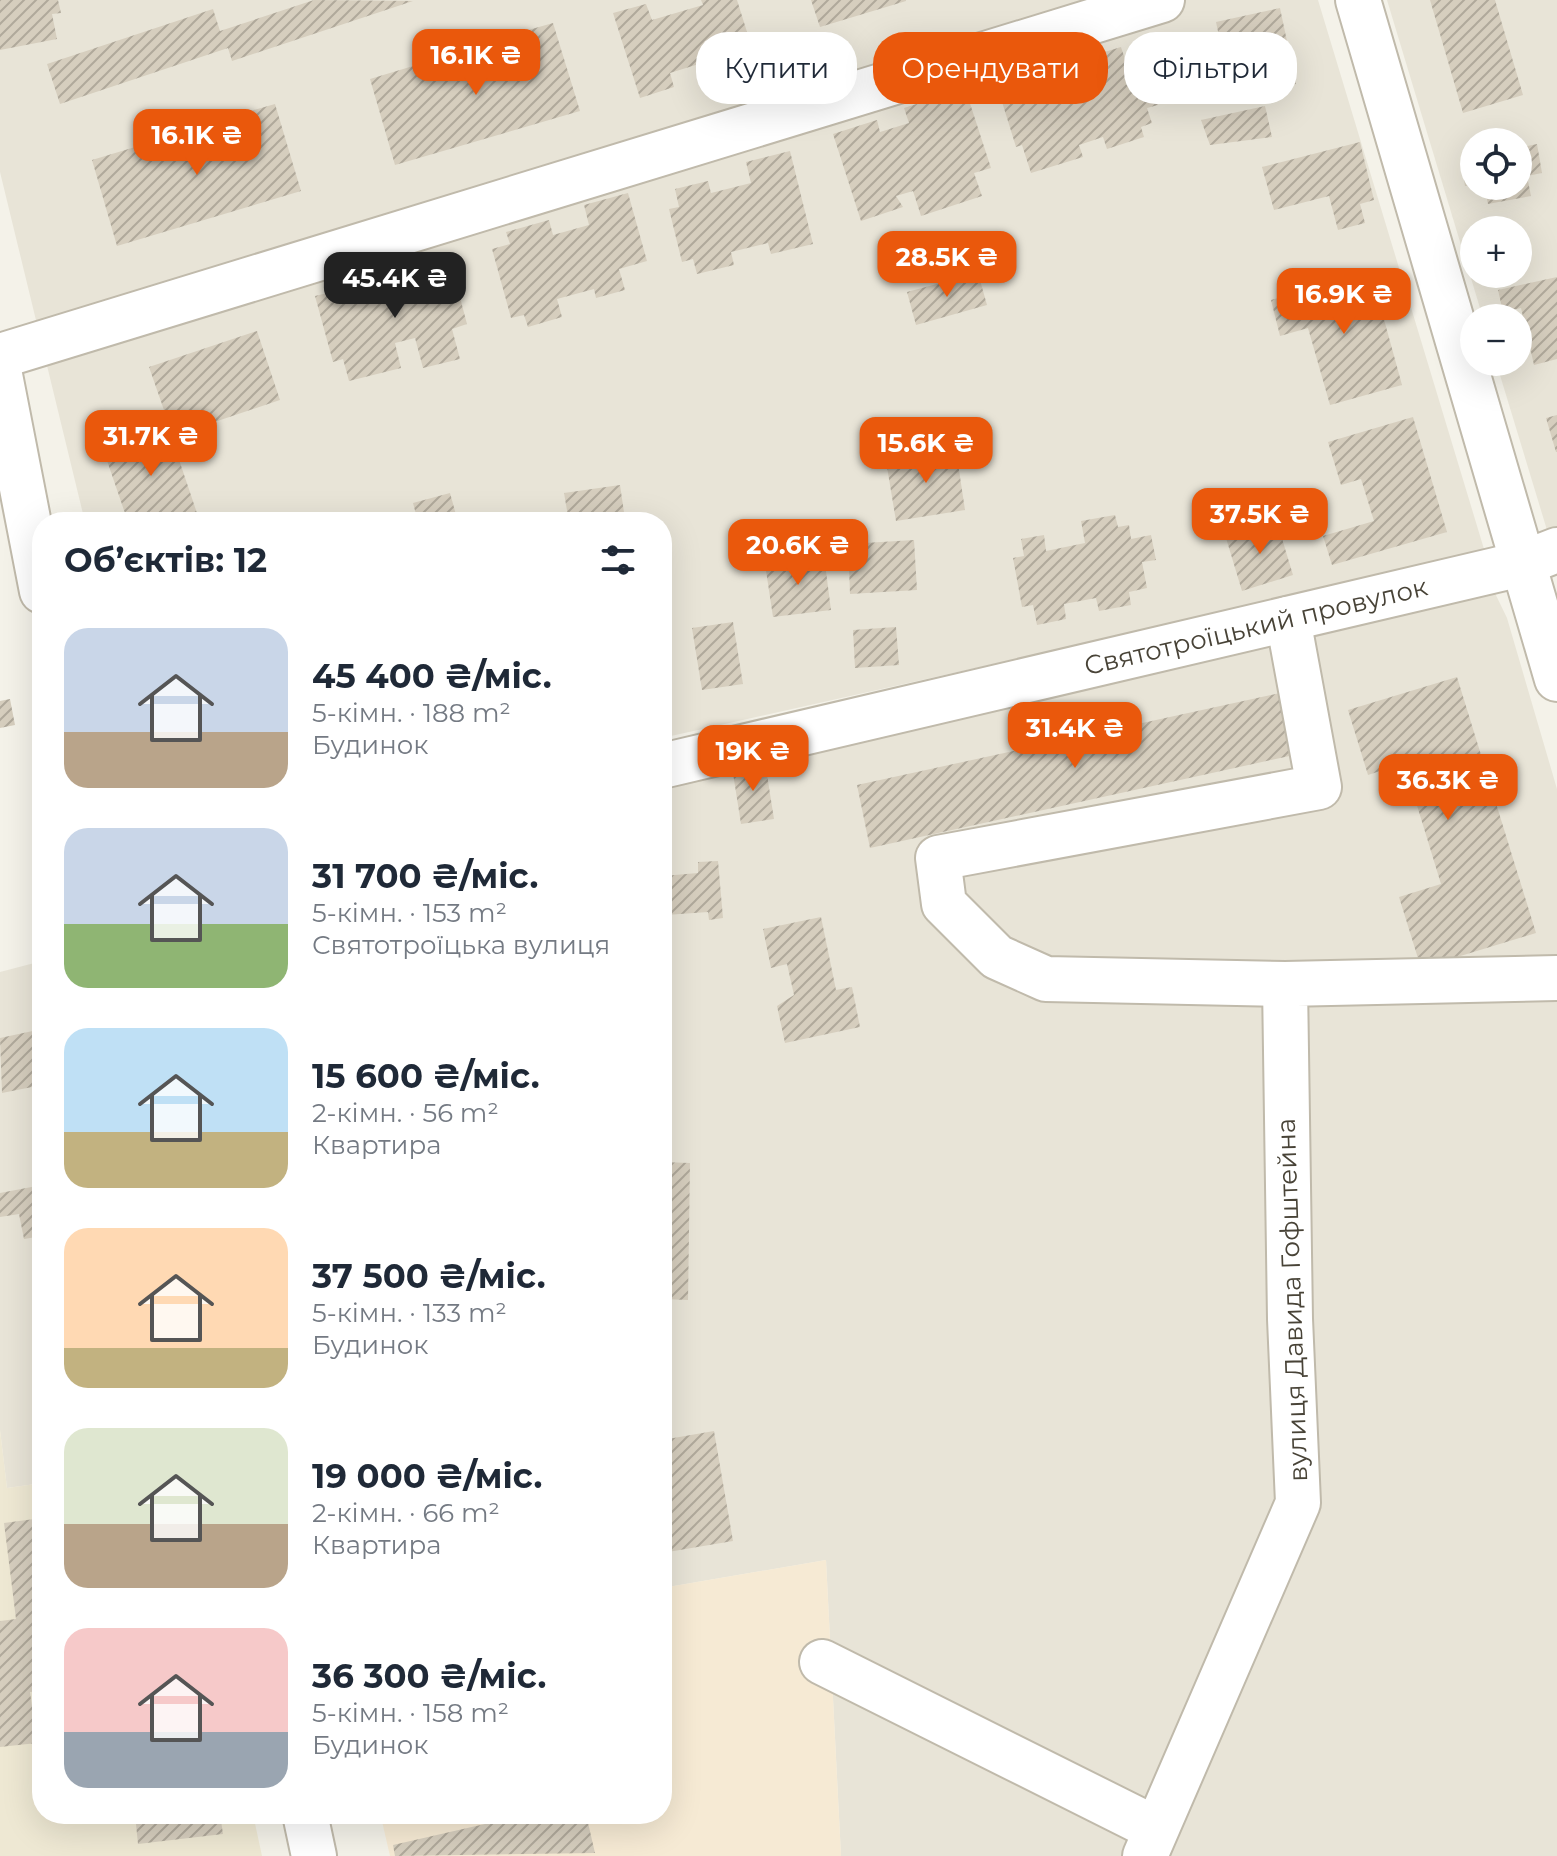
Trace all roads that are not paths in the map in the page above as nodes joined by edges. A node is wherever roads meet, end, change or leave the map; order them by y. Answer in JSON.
{"nodes":[{"id":1,"x":1162,"y":0,"type":"edge"},
{"id":2,"x":1358,"y":0,"type":"edge"},
{"id":3,"x":0,"y":356,"type":"edge"},
{"id":4,"x":0,"y":375,"type":"edge"},
{"id":5,"x":32,"y":540,"type":"edge"},
{"id":6,"x":1539,"y":557,"type":"edge"},
{"id":7,"x":1288,"y":619,"type":"junction"},
{"id":8,"x":1557,"y":679,"type":"edge"},
{"id":9,"x":672,"y":764,"type":"edge"},
{"id":10,"x":1557,"y":978,"type":"edge"},
{"id":11,"x":1285,"y":984,"type":"junction"},
{"id":12,"x":822,"y":1662,"type":"dead end"},
{"id":13,"x":307,"y":1824,"type":"edge"},
{"id":14,"x":1150,"y":1842,"type":"edge"},
{"id":15,"x":314,"y":1856,"type":"edge"}],
"edges":[{"from":1,"to":3,"type":"street"},
{"from":2,"to":6,"type":"street"},
{"from":4,"to":5,"type":"street"},
{"from":6,"to":7,"type":"street","name":"Святотроїцький провулок"},
{"from":6,"to":8,"type":"street"},
{"from":7,"to":9,"type":"street","name":"Святотроїцький провулок"},
{"from":7,"to":11,"type":"street"},
{"from":10,"to":11,"type":"street"},
{"from":11,"to":14,"type":"street","name":"вулиця Давида Гофштейна"},
{"from":12,"to":14,"type":"street"},
{"from":13,"to":15,"type":"street"}]}
